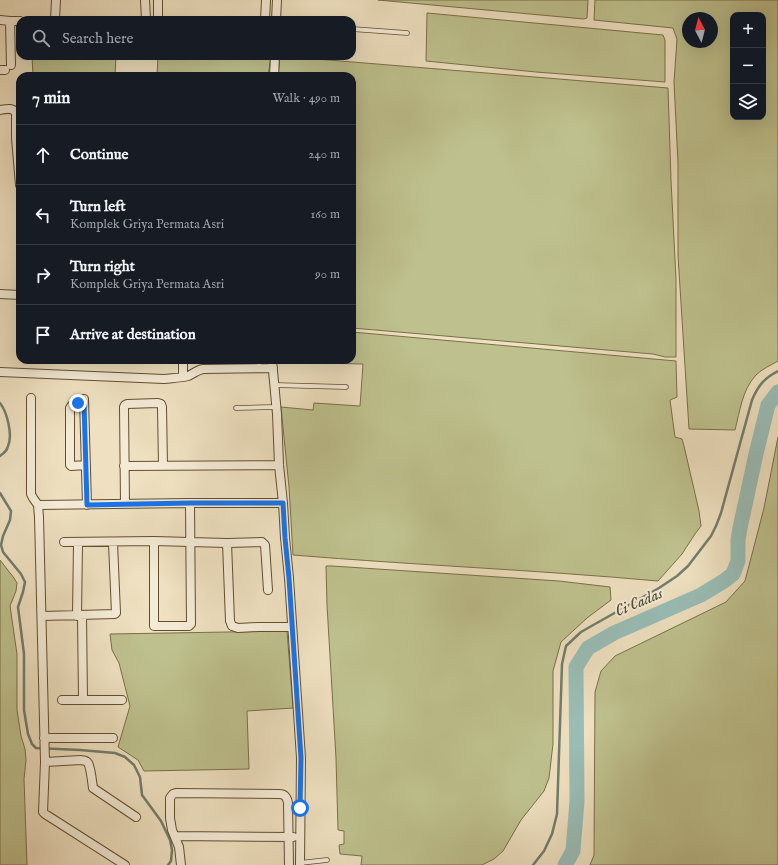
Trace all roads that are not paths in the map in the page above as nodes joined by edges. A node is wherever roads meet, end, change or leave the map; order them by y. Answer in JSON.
{"nodes":[{"id":1,"x":56,"y":0,"type":"edge"},
{"id":2,"x":145,"y":0,"type":"edge"},
{"id":3,"x":158,"y":0,"type":"edge"},
{"id":4,"x":266,"y":0,"type":"edge"},
{"id":5,"x":277,"y":0,"type":"edge"},
{"id":6,"x":55,"y":16,"type":"edge"},
{"id":7,"x":146,"y":16,"type":"edge"},
{"id":8,"x":158,"y":16,"type":"edge"},
{"id":9,"x":265,"y":16,"type":"edge"},
{"id":10,"x":276,"y":16,"type":"edge"},
{"id":11,"x":0,"y":20,"type":"edge"},
{"id":12,"x":10,"y":20,"type":"junction"},
{"id":13,"x":16,"y":20,"type":"edge"},
{"id":14,"x":356,"y":29,"type":"edge"},
{"id":15,"x":406,"y":33,"type":"dead end"},
{"id":16,"x":275,"y":60,"type":"edge"},
{"id":17,"x":5,"y":68,"type":"edge"},
{"id":18,"x":274,"y":72,"type":"edge"},
{"id":19,"x":0,"y":110,"type":"edge"},
{"id":20,"x":16,"y":113,"type":"edge"},
{"id":21,"x":16,"y":113,"type":"edge"},
{"id":22,"x":16,"y":138,"type":"edge"},
{"id":23,"x":0,"y":294,"type":"edge"},
{"id":24,"x":16,"y":295,"type":"edge"},
{"id":25,"x":183,"y":364,"type":"edge"},
{"id":26,"x":223,"y":364,"type":"edge"},
{"id":27,"x":259,"y":364,"type":"edge"},
{"id":28,"x":273,"y":364,"type":"edge"},
{"id":29,"x":223,"y":369,"type":"junction"},
{"id":30,"x":0,"y":372,"type":"edge"},
{"id":31,"x":183,"y":377,"type":"junction"},
{"id":32,"x":274,"y":385,"type":"junction"},
{"id":33,"x":346,"y":387,"type":"dead end"},
{"id":34,"x":31,"y":398,"type":"dead end"},
{"id":35,"x":276,"y":407,"type":"junction"},
{"id":36,"x":236,"y":408,"type":"dead end"},
{"id":37,"x":86,"y":465,"type":"junction"},
{"id":38,"x":279,"y":465,"type":"junction"},
{"id":39,"x":124,"y":466,"type":"junction"},
{"id":40,"x":163,"y":466,"type":"junction"},
{"id":41,"x":190,"y":503,"type":"junction"},
{"id":42,"x":283,"y":503,"type":"junction"},
{"id":43,"x":125,"y":504,"type":"junction"},
{"id":44,"x":38,"y":505,"type":"junction"},
{"id":45,"x":87,"y":505,"type":"junction"},
{"id":46,"x":154,"y":541,"type":"junction"},
{"id":47,"x":191,"y":541,"type":"junction"},
{"id":48,"x":64,"y":542,"type":"dead end"},
{"id":49,"x":78,"y":542,"type":"junction"},
{"id":50,"x":113,"y":543,"type":"junction"},
{"id":51,"x":227,"y":543,"type":"junction"},
{"id":52,"x":268,"y":590,"type":"dead end"},
{"id":53,"x":42,"y":616,"type":"junction"},
{"id":54,"x":79,"y":616,"type":"junction"},
{"id":55,"x":292,"y":626,"type":"junction"},
{"id":56,"x":62,"y":700,"type":"dead end"},
{"id":57,"x":83,"y":700,"type":"junction"},
{"id":58,"x":122,"y":700,"type":"dead end"},
{"id":59,"x":114,"y":738,"type":"dead end"},
{"id":60,"x":44,"y":744,"type":"junction"},
{"id":61,"x":45,"y":762,"type":"junction"},
{"id":62,"x":136,"y":817,"type":"dead end"},
{"id":63,"x":175,"y":836,"type":"junction"},
{"id":64,"x":300,"y":837,"type":"junction"},
{"id":65,"x":288,"y":838,"type":"junction"},
{"id":66,"x":327,"y":860,"type":"dead end"},
{"id":67,"x":300,"y":864,"type":"edge"},
{"id":68,"x":124,"y":865,"type":"edge"},
{"id":69,"x":181,"y":865,"type":"edge"},
{"id":70,"x":289,"y":865,"type":"edge"}],
"edges":[{"from":1,"to":6,"type":"street"},
{"from":2,"to":7,"type":"street"},
{"from":3,"to":8,"type":"street"},
{"from":4,"to":9,"type":"street"},
{"from":5,"to":10,"type":"street"},
{"from":11,"to":12,"type":"street"},
{"from":12,"to":13,"type":"street"},
{"from":12,"to":17,"type":"street"},
{"from":14,"to":15,"type":"lane"},
{"from":16,"to":18,"type":"street"},
{"from":19,"to":21,"type":"street"},
{"from":20,"to":22,"type":"street"},
{"from":23,"to":24,"type":"street"},
{"from":25,"to":31,"type":"street"},
{"from":26,"to":29,"type":"street"},
{"from":27,"to":28,"type":"street"},
{"from":27,"to":29,"type":"street"},
{"from":28,"to":32,"type":"street"},
{"from":29,"to":31,"type":"street"},
{"from":30,"to":31,"type":"street"},
{"from":32,"to":33,"type":"lane"},
{"from":32,"to":35,"type":"street"},
{"from":34,"to":44,"type":"street"},
{"from":35,"to":36,"type":"lane"},
{"from":35,"to":38,"type":"street"},
{"from":37,"to":37,"type":"street"},
{"from":37,"to":45,"type":"street"},
{"from":38,"to":40,"type":"street"},
{"from":38,"to":42,"type":"street"},
{"from":39,"to":40,"type":"street"},
{"from":39,"to":40,"type":"street"},
{"from":39,"to":43,"type":"street"},
{"from":41,"to":42,"type":"street"},
{"from":41,"to":43,"type":"street"},
{"from":41,"to":47,"type":"street"},
{"from":42,"to":55,"type":"street"},
{"from":43,"to":45,"type":"street"},
{"from":44,"to":45,"type":"street"},
{"from":44,"to":53,"type":"street"},
{"from":46,"to":47,"type":"street"},
{"from":46,"to":47,"type":"street"},
{"from":46,"to":50,"type":"street"},
{"from":47,"to":51,"type":"street"},
{"from":48,"to":49,"type":"street"},
{"from":49,"to":50,"type":"street"},
{"from":49,"to":54,"type":"street"},
{"from":50,"to":54,"type":"street"},
{"from":51,"to":52,"type":"street"},
{"from":51,"to":55,"type":"street"},
{"from":53,"to":54,"type":"street"},
{"from":53,"to":60,"type":"street"},
{"from":54,"to":57,"type":"street"},
{"from":55,"to":64,"type":"street"},
{"from":56,"to":57,"type":"street"},
{"from":57,"to":58,"type":"street"},
{"from":59,"to":60,"type":"street"},
{"from":60,"to":61,"type":"street"},
{"from":61,"to":62,"type":"street"},
{"from":61,"to":68,"type":"street"},
{"from":63,"to":65,"type":"street"},
{"from":63,"to":65,"type":"street"},
{"from":63,"to":69,"type":"street"},
{"from":64,"to":65,"type":"street"},
{"from":64,"to":67,"type":"street"},
{"from":65,"to":70,"type":"street"},
{"from":66,"to":67,"type":"lane"}]}
